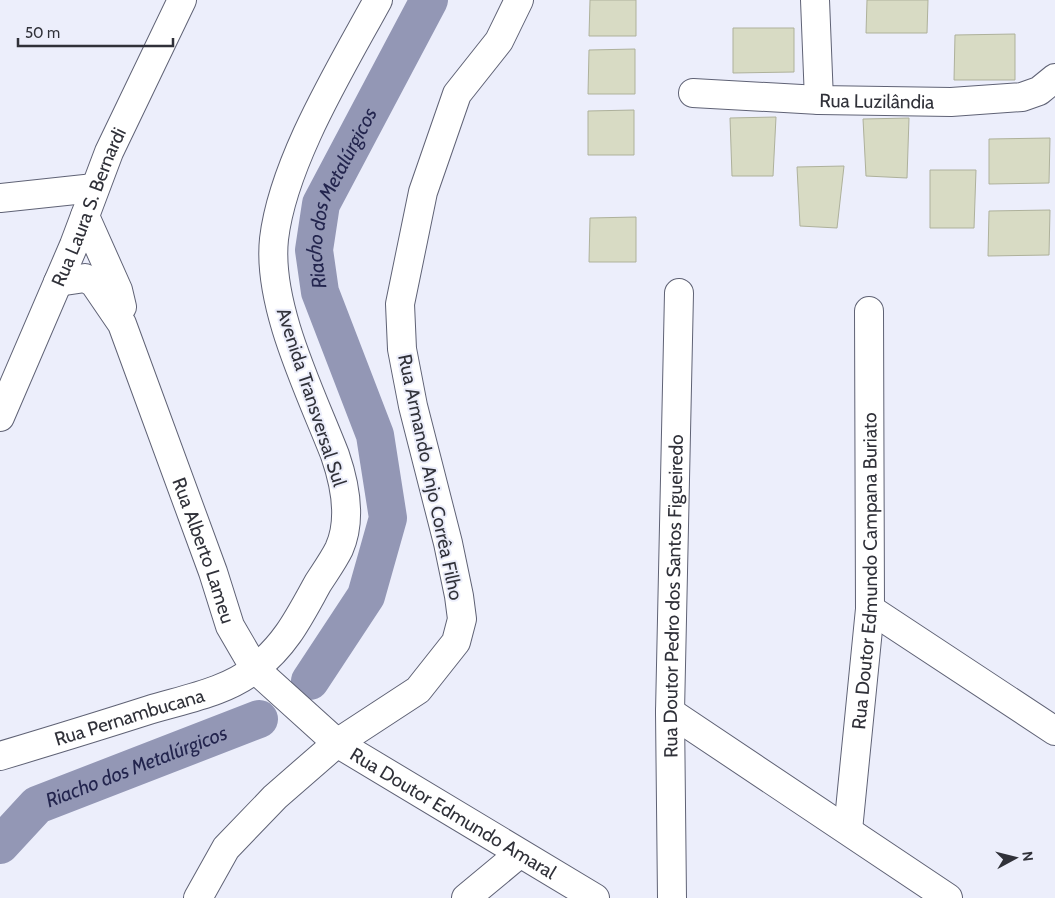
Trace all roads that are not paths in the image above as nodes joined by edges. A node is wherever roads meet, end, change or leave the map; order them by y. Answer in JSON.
{"nodes":[{"id":1,"x":182,"y":0,"type":"edge"},
{"id":2,"x":378,"y":0,"type":"edge"},
{"id":3,"x":519,"y":0,"type":"edge"},
{"id":4,"x":815,"y":0,"type":"edge"},
{"id":5,"x":1055,"y":78,"type":"edge"},
{"id":6,"x":693,"y":93,"type":"dead end"},
{"id":7,"x":819,"y":100,"type":"junction"},
{"id":8,"x":94,"y":188,"type":"junction"},
{"id":9,"x":0,"y":198,"type":"edge"},
{"id":10,"x":85,"y":216,"type":"junction"},
{"id":11,"x":58,"y":282,"type":"junction"},
{"id":12,"x":678,"y":293,"type":"dead end"},
{"id":13,"x":869,"y":311,"type":"dead end"},
{"id":14,"x":122,"y":324,"type":"junction"},
{"id":15,"x":0,"y":417,"type":"edge"},
{"id":16,"x":870,"y":609,"type":"junction"},
{"id":17,"x":255,"y":669,"type":"junction"},
{"id":18,"x":670,"y":712,"type":"junction"},
{"id":19,"x":1055,"y":731,"type":"edge"},
{"id":20,"x":337,"y":743,"type":"junction"},
{"id":21,"x":0,"y":756,"type":"edge"},
{"id":22,"x":848,"y":830,"type":"junction"},
{"id":23,"x":519,"y":854,"type":"junction"},
{"id":24,"x":198,"y":898,"type":"edge"},
{"id":25,"x":466,"y":898,"type":"edge"},
{"id":26,"x":595,"y":898,"type":"edge"},
{"id":27,"x":672,"y":898,"type":"edge"},
{"id":28,"x":948,"y":898,"type":"edge"}],
"edges":[{"from":1,"to":8,"type":"street","name":"Rua Laura S. Bernardi"},
{"from":2,"to":17,"type":"street","name":"Avenida Transversal Sul"},
{"from":3,"to":20,"type":"street","name":"Rua Armando Anjo Corrêa Filho"},
{"from":4,"to":7,"type":"street"},
{"from":5,"to":7,"type":"street","name":"Rua Luzilândia"},
{"from":6,"to":7,"type":"street","name":"Rua Luzilândia"},
{"from":8,"to":9,"type":"street"},
{"from":8,"to":10,"type":"street","name":"Rua Laura S. Bernardi"},
{"from":10,"to":11,"type":"street","name":"Rua Laura S. Bernardi"},
{"from":10,"to":14,"type":"street","name":"Rua Alberto Lameu"},
{"from":11,"to":14,"type":"street","name":"Rua Alberto Lameu"},
{"from":11,"to":15,"type":"street","name":"Rua Laura S. Bernardi"},
{"from":12,"to":18,"type":"street","name":"Rua Doutor Pedro dos Santos Figueiredo"},
{"from":13,"to":16,"type":"street","name":"Rua Doutor Edmundo Campana Buriato"},
{"from":14,"to":17,"type":"street","name":"Rua Alberto Lameu"},
{"from":16,"to":19,"type":"street"},
{"from":16,"to":22,"type":"street","name":"Rua Doutor Edmundo Campana Buriato"},
{"from":17,"to":20,"type":"street","name":"Rua Alberto Lameu"},
{"from":17,"to":21,"type":"street","name":"Rua Pernambucana"},
{"from":18,"to":22,"type":"street"},
{"from":18,"to":27,"type":"street","name":"Rua Doutor Pedro dos Santos Figueiredo"},
{"from":20,"to":23,"type":"street","name":"Rua Doutor Edmundo Amaral"},
{"from":20,"to":24,"type":"street","name":"Rua Armando Anjo Corrêa Filho"},
{"from":22,"to":28,"type":"street"},
{"from":23,"to":25,"type":"street"},
{"from":23,"to":26,"type":"street","name":"Rua Doutor Edmundo Amaral"}]}
